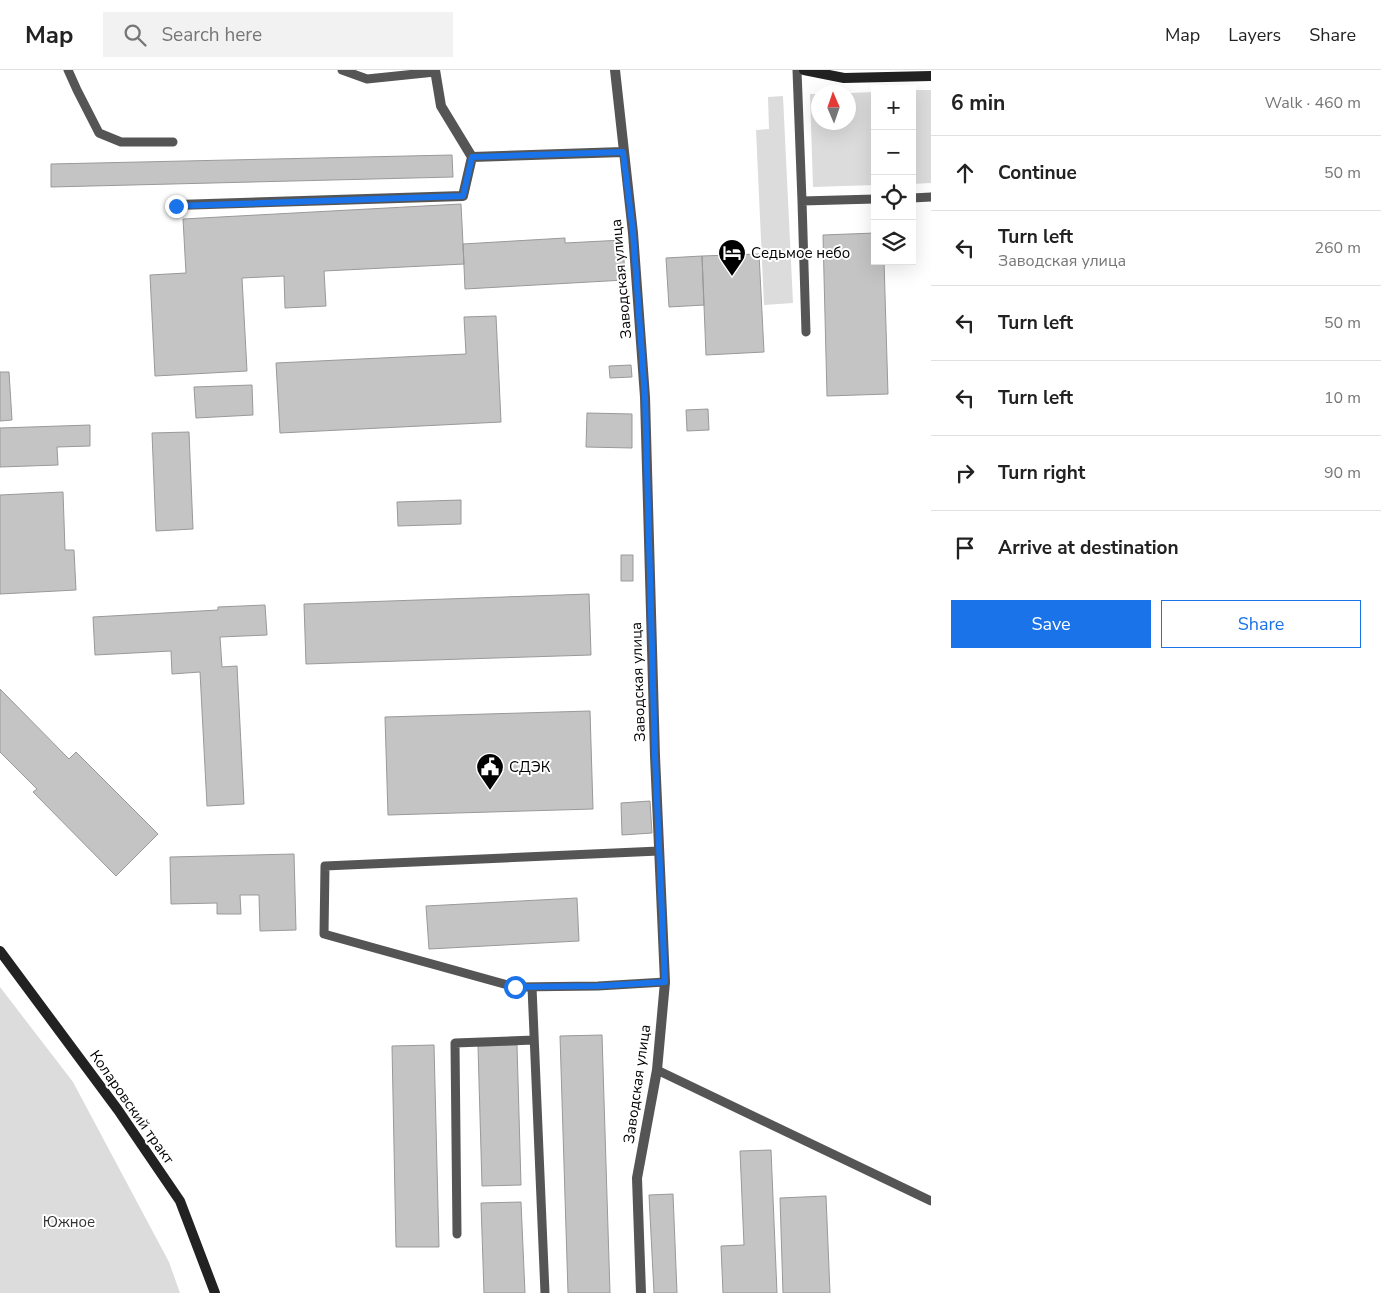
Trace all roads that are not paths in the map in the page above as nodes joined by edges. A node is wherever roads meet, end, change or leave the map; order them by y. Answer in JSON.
{"nodes":[{"id":1,"x":68,"y":70,"type":"edge"},
{"id":2,"x":342,"y":70,"type":"edge"},
{"id":3,"x":615,"y":70,"type":"edge"},
{"id":4,"x":798,"y":70,"type":"edge"},
{"id":5,"x":804,"y":70,"type":"edge"},
{"id":6,"x":435,"y":71,"type":"edge"},
{"id":7,"x":931,"y":76,"type":"edge"},
{"id":8,"x":173,"y":142,"type":"dead end"},
{"id":9,"x":623,"y":152,"type":"junction"},
{"id":10,"x":472,"y":157,"type":"junction"},
{"id":11,"x":916,"y":198,"type":"edge"},
{"id":12,"x":931,"y":198,"type":"edge"},
{"id":13,"x":871,"y":199,"type":"edge"},
{"id":14,"x":802,"y":202,"type":"junction"},
{"id":15,"x":176,"y":206,"type":"dead end"},
{"id":16,"x":806,"y":332,"type":"dead end"},
{"id":17,"x":659,"y":851,"type":"junction"},
{"id":18,"x":0,"y":951,"type":"edge"},
{"id":19,"x":665,"y":982,"type":"junction"},
{"id":20,"x":532,"y":986,"type":"junction"},
{"id":21,"x":534,"y":1040,"type":"junction"},
{"id":22,"x":657,"y":1070,"type":"junction"},
{"id":23,"x":931,"y":1201,"type":"edge"},
{"id":24,"x":457,"y":1234,"type":"dead end"},
{"id":25,"x":215,"y":1293,"type":"edge"},
{"id":26,"x":545,"y":1293,"type":"edge"},
{"id":27,"x":641,"y":1293,"type":"edge"}],
"edges":[{"from":1,"to":8,"type":"lane"},
{"from":2,"to":6,"type":"lane"},
{"from":3,"to":9,"type":"street","name":"Заводская улица"},
{"from":4,"to":14,"type":"lane"},
{"from":5,"to":7,"type":"main road"},
{"from":6,"to":10,"type":"street"},
{"from":9,"to":10,"type":"street"},
{"from":9,"to":17,"type":"street","name":"Заводская улица"},
{"from":10,"to":15,"type":"street"},
{"from":11,"to":12,"type":"lane"},
{"from":13,"to":14,"type":"lane"},
{"from":14,"to":16,"type":"lane"},
{"from":17,"to":19,"type":"street","name":"Заводская улица"},
{"from":17,"to":20,"type":"lane"},
{"from":18,"to":25,"type":"main road","name":"Коларовский тракт"},
{"from":19,"to":20,"type":"lane"},
{"from":19,"to":22,"type":"street","name":"Заводская улица"},
{"from":20,"to":21,"type":"lane"},
{"from":21,"to":24,"type":"lane"},
{"from":21,"to":26,"type":"lane"},
{"from":22,"to":23,"type":"lane"},
{"from":22,"to":27,"type":"street","name":"Заводская улица"}]}
